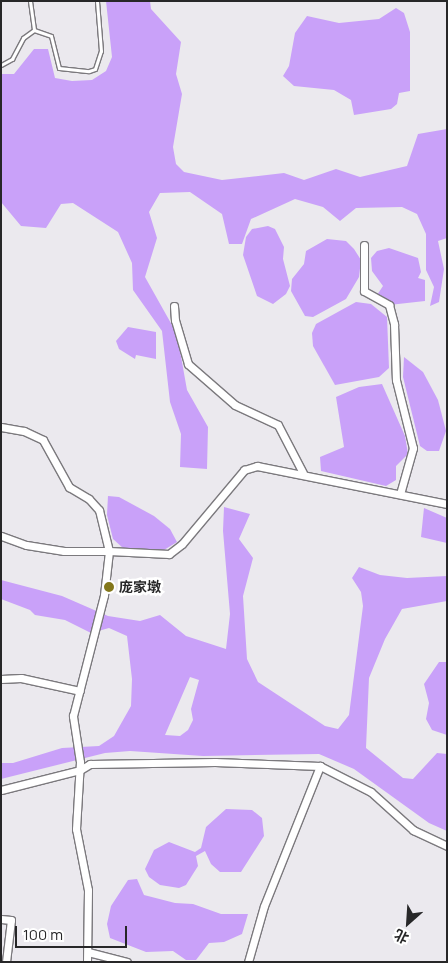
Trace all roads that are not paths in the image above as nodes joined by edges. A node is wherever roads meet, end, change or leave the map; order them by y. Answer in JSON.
{"nodes":[{"id":1,"x":30,"y":1,"type":"edge"},
{"id":2,"x":98,"y":1,"type":"edge"},
{"id":3,"x":34,"y":30,"type":"junction"},
{"id":4,"x":1,"y":65,"type":"edge"},
{"id":5,"x":364,"y":245,"type":"dead end"},
{"id":6,"x":174,"y":306,"type":"dead end"},
{"id":7,"x":1,"y":428,"type":"edge"},
{"id":8,"x":302,"y":473,"type":"junction"},
{"id":9,"x":400,"y":494,"type":"junction"},
{"id":10,"x":447,"y":504,"type":"edge"},
{"id":11,"x":1,"y":536,"type":"edge"},
{"id":12,"x":109,"y":551,"type":"junction"},
{"id":13,"x":1,"y":679,"type":"edge"},
{"id":14,"x":80,"y":691,"type":"junction"},
{"id":15,"x":320,"y":766,"type":"junction"},
{"id":16,"x":80,"y":770,"type":"junction"},
{"id":17,"x":1,"y":790,"type":"edge"},
{"id":18,"x":447,"y":846,"type":"edge"},
{"id":19,"x":1,"y":918,"type":"edge"},
{"id":20,"x":88,"y":952,"type":"junction"},
{"id":21,"x":6,"y":962,"type":"edge"},
{"id":22,"x":87,"y":962,"type":"edge"},
{"id":23,"x":127,"y":962,"type":"edge"},
{"id":24,"x":248,"y":962,"type":"edge"}],
"edges":[{"from":1,"to":3,"type":"lane"},
{"from":2,"to":3,"type":"lane"},
{"from":3,"to":4,"type":"lane"},
{"from":5,"to":9,"type":"street"},
{"from":6,"to":8,"type":"street"},
{"from":7,"to":12,"type":"street"},
{"from":8,"to":9,"type":"street"},
{"from":8,"to":12,"type":"street"},
{"from":9,"to":10,"type":"street"},
{"from":11,"to":12,"type":"street"},
{"from":12,"to":14,"type":"street"},
{"from":13,"to":14,"type":"street"},
{"from":14,"to":16,"type":"street"},
{"from":15,"to":16,"type":"street"},
{"from":15,"to":18,"type":"street"},
{"from":15,"to":24,"type":"street"},
{"from":16,"to":17,"type":"street"},
{"from":16,"to":20,"type":"street"},
{"from":19,"to":21,"type":"street"},
{"from":20,"to":22,"type":"street"},
{"from":20,"to":23,"type":"street"}]}
